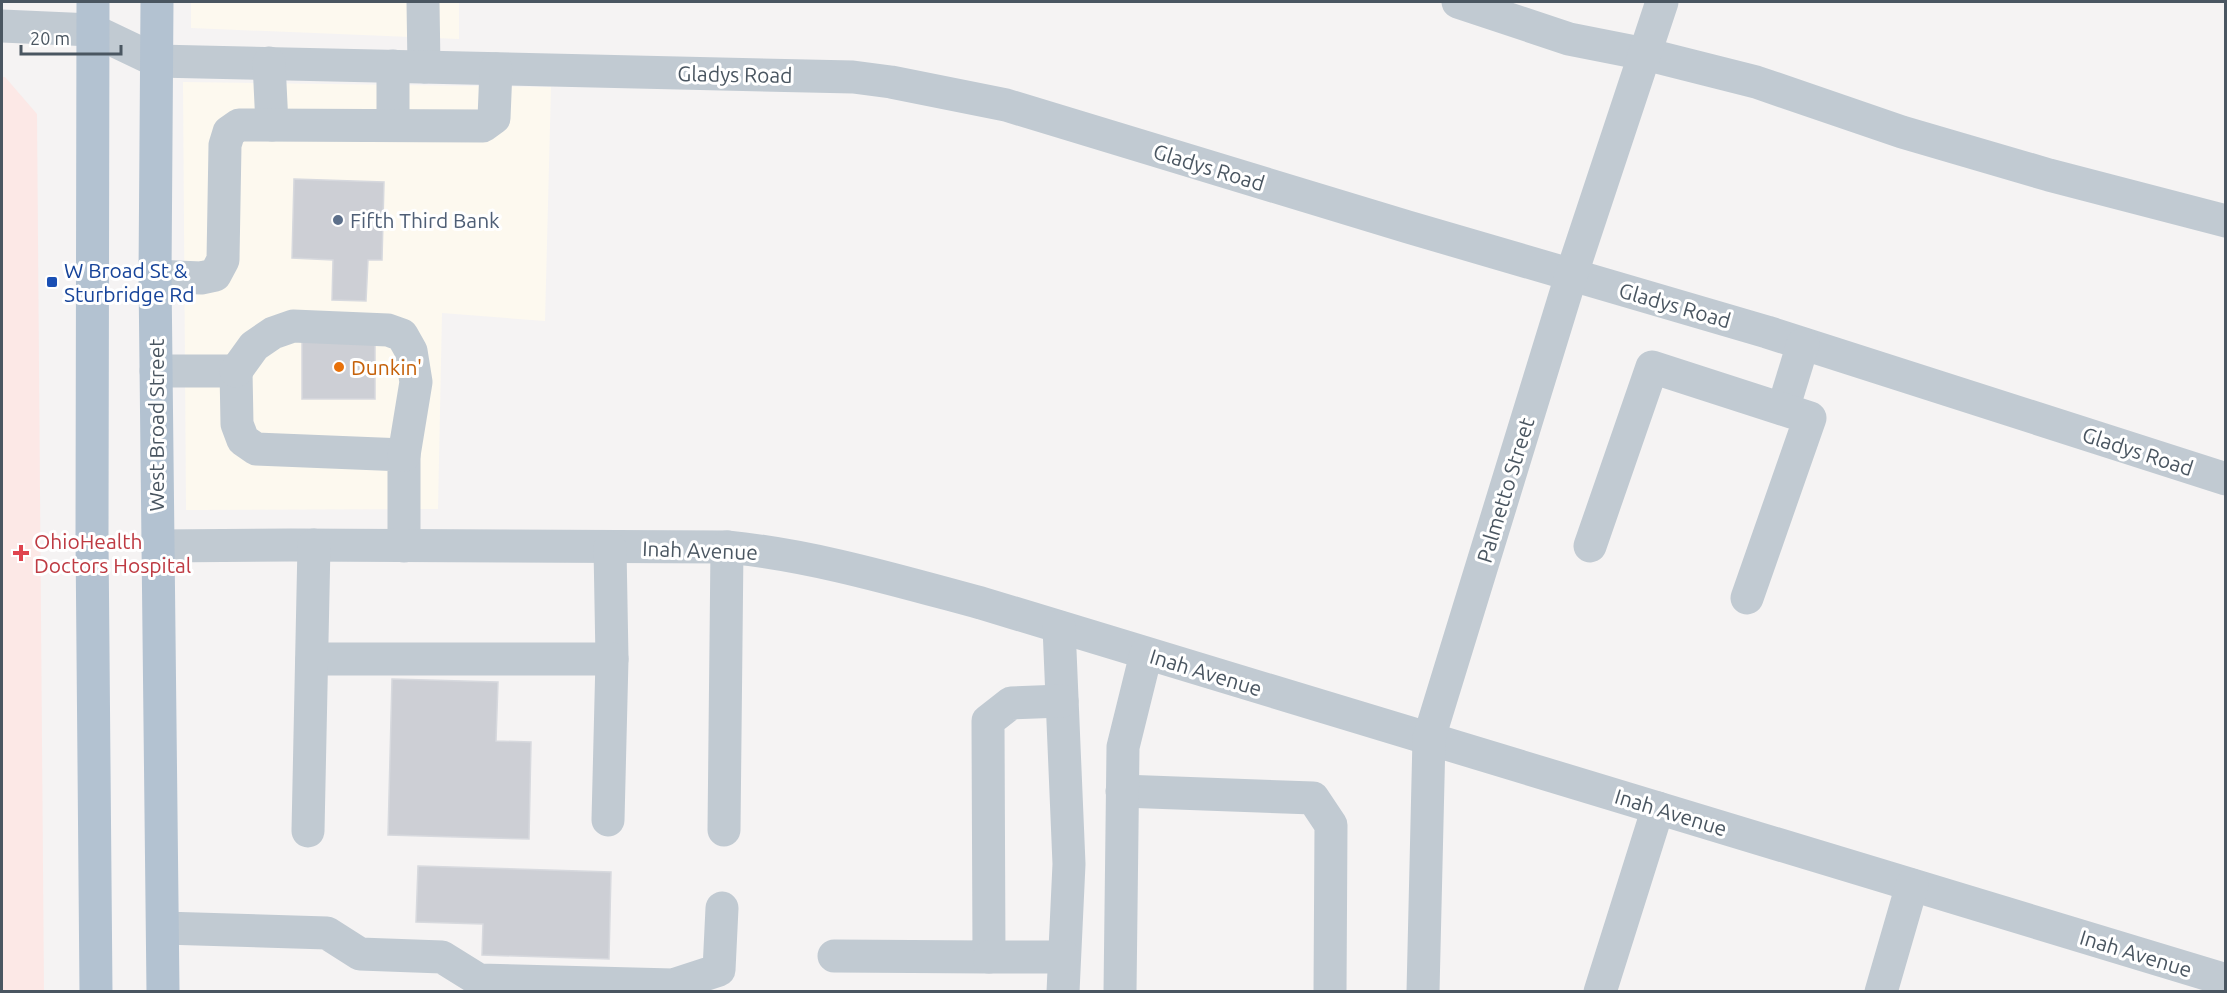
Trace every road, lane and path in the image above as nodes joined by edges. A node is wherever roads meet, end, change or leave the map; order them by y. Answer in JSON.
{"nodes":[{"id":1,"x":157,"y":2,"type":"edge"},
{"id":2,"x":423,"y":2,"type":"edge"},
{"id":3,"x":1458,"y":2,"type":"edge"},
{"id":4,"x":1662,"y":2,"type":"edge"},
{"id":5,"x":92,"y":16,"type":"edge"},
{"id":6,"x":2,"y":26,"type":"edge"},
{"id":7,"x":1645,"y":54,"type":"junction"},
{"id":8,"x":157,"y":61,"type":"junction"},
{"id":9,"x":269,"y":63,"type":"junction"},
{"id":10,"x":408,"y":67,"type":"junction"},
{"id":11,"x":496,"y":69,"type":"junction"},
{"id":12,"x":272,"y":125,"type":"junction"},
{"id":13,"x":393,"y":125,"type":"junction"},
{"id":14,"x":2226,"y":221,"type":"edge"},
{"id":15,"x":155,"y":276,"type":"junction"},
{"id":16,"x":1571,"y":276,"type":"junction"},
{"id":17,"x":1803,"y":344,"type":"junction"},
{"id":18,"x":156,"y":371,"type":"junction"},
{"id":19,"x":236,"y":371,"type":"junction"},
{"id":20,"x":1784,"y":409,"type":"junction"},
{"id":21,"x":404,"y":455,"type":"junction"},
{"id":22,"x":2226,"y":479,"type":"edge"},
{"id":23,"x":314,"y":545,"type":"junction"},
{"id":24,"x":157,"y":546,"type":"junction"},
{"id":25,"x":404,"y":546,"type":"junction"},
{"id":26,"x":1590,"y":546,"type":"dead end"},
{"id":27,"x":728,"y":547,"type":"junction"},
{"id":28,"x":610,"y":548,"type":"junction"},
{"id":29,"x":1747,"y":598,"type":"dead end"},
{"id":30,"x":1059,"y":627,"type":"junction"},
{"id":31,"x":1146,"y":654,"type":"junction"},
{"id":32,"x":312,"y":659,"type":"junction"},
{"id":33,"x":612,"y":659,"type":"junction"},
{"id":34,"x":1062,"y":701,"type":"junction"},
{"id":35,"x":1429,"y":738,"type":"junction"},
{"id":36,"x":1122,"y":791,"type":"junction"},
{"id":37,"x":1658,"y":808,"type":"junction"},
{"id":38,"x":608,"y":820,"type":"dead end"},
{"id":39,"x":724,"y":830,"type":"dead end"},
{"id":40,"x":308,"y":831,"type":"dead end"},
{"id":41,"x":1912,"y":885,"type":"junction"},
{"id":42,"x":722,"y":908,"type":"dead end"},
{"id":43,"x":163,"y":928,"type":"junction"},
{"id":44,"x":834,"y":956,"type":"dead end"},
{"id":45,"x":989,"y":957,"type":"junction"},
{"id":46,"x":1064,"y":957,"type":"junction"},
{"id":47,"x":2226,"y":980,"type":"edge"},
{"id":48,"x":1606,"y":990,"type":"edge"},
{"id":49,"x":96,"y":992,"type":"edge"},
{"id":50,"x":163,"y":992,"type":"edge"},
{"id":51,"x":1063,"y":992,"type":"edge"},
{"id":52,"x":1120,"y":992,"type":"edge"},
{"id":53,"x":1330,"y":992,"type":"edge"},
{"id":54,"x":1422,"y":992,"type":"edge"},
{"id":55,"x":1881,"y":992,"type":"edge"}],
"edges":[{"from":1,"to":8,"type":"main road","name":"West Broad Street"},
{"from":2,"to":10,"type":"street"},
{"from":3,"to":7,"type":"street"},
{"from":4,"to":7,"type":"street","name":"Palmetto Street"},
{"from":5,"to":6,"type":"street"},
{"from":5,"to":8,"type":"street"},
{"from":5,"to":49,"type":"main road"},
{"from":7,"to":14,"type":"street"},
{"from":7,"to":16,"type":"street","name":"Palmetto Street"},
{"from":8,"to":9,"type":"street","name":"Gladys Road"},
{"from":8,"to":15,"type":"main road","name":"West Broad Street"},
{"from":9,"to":10,"type":"street","name":"Gladys Road"},
{"from":9,"to":12,"type":"street"},
{"from":10,"to":11,"type":"street","name":"Gladys Road"},
{"from":10,"to":13,"type":"street"},
{"from":11,"to":13,"type":"street"},
{"from":11,"to":16,"type":"street","name":"Gladys Road"},
{"from":12,"to":13,"type":"street"},
{"from":12,"to":15,"type":"street"},
{"from":15,"to":18,"type":"main road","name":"West Broad Street"},
{"from":16,"to":17,"type":"street","name":"Gladys Road"},
{"from":16,"to":35,"type":"street","name":"Palmetto Street"},
{"from":17,"to":20,"type":"street"},
{"from":17,"to":22,"type":"street","name":"Gladys Road"},
{"from":18,"to":19,"type":"street"},
{"from":18,"to":24,"type":"main road","name":"West Broad Street"},
{"from":19,"to":21,"type":"street"},
{"from":19,"to":21,"type":"street"},
{"from":20,"to":26,"type":"street"},
{"from":20,"to":29,"type":"street"},
{"from":21,"to":25,"type":"street"},
{"from":23,"to":24,"type":"street","name":"Inah Avenue"},
{"from":23,"to":25,"type":"street","name":"Inah Avenue"},
{"from":23,"to":32,"type":"street"},
{"from":24,"to":43,"type":"main road","name":"West Broad Street"},
{"from":25,"to":28,"type":"street","name":"Inah Avenue"},
{"from":27,"to":28,"type":"street","name":"Inah Avenue"},
{"from":27,"to":30,"type":"street","name":"Inah Avenue"},
{"from":27,"to":39,"type":"street"},
{"from":28,"to":33,"type":"street"},
{"from":30,"to":31,"type":"street","name":"Inah Avenue"},
{"from":30,"to":34,"type":"street"},
{"from":31,"to":35,"type":"street","name":"Inah Avenue"},
{"from":31,"to":36,"type":"street"},
{"from":32,"to":33,"type":"street"},
{"from":32,"to":40,"type":"street"},
{"from":33,"to":38,"type":"street"},
{"from":34,"to":45,"type":"street"},
{"from":34,"to":46,"type":"street"},
{"from":35,"to":37,"type":"street","name":"Inah Avenue"},
{"from":35,"to":54,"type":"street","name":"Palmetto Street"},
{"from":36,"to":52,"type":"street"},
{"from":36,"to":53,"type":"street"},
{"from":37,"to":41,"type":"street","name":"Inah Avenue"},
{"from":37,"to":48,"type":"street"},
{"from":41,"to":47,"type":"street","name":"Inah Avenue"},
{"from":41,"to":55,"type":"street"},
{"from":42,"to":43,"type":"street"},
{"from":43,"to":50,"type":"main road","name":"West Broad Street"},
{"from":44,"to":45,"type":"street"},
{"from":45,"to":46,"type":"street"},
{"from":46,"to":51,"type":"street"}]}
